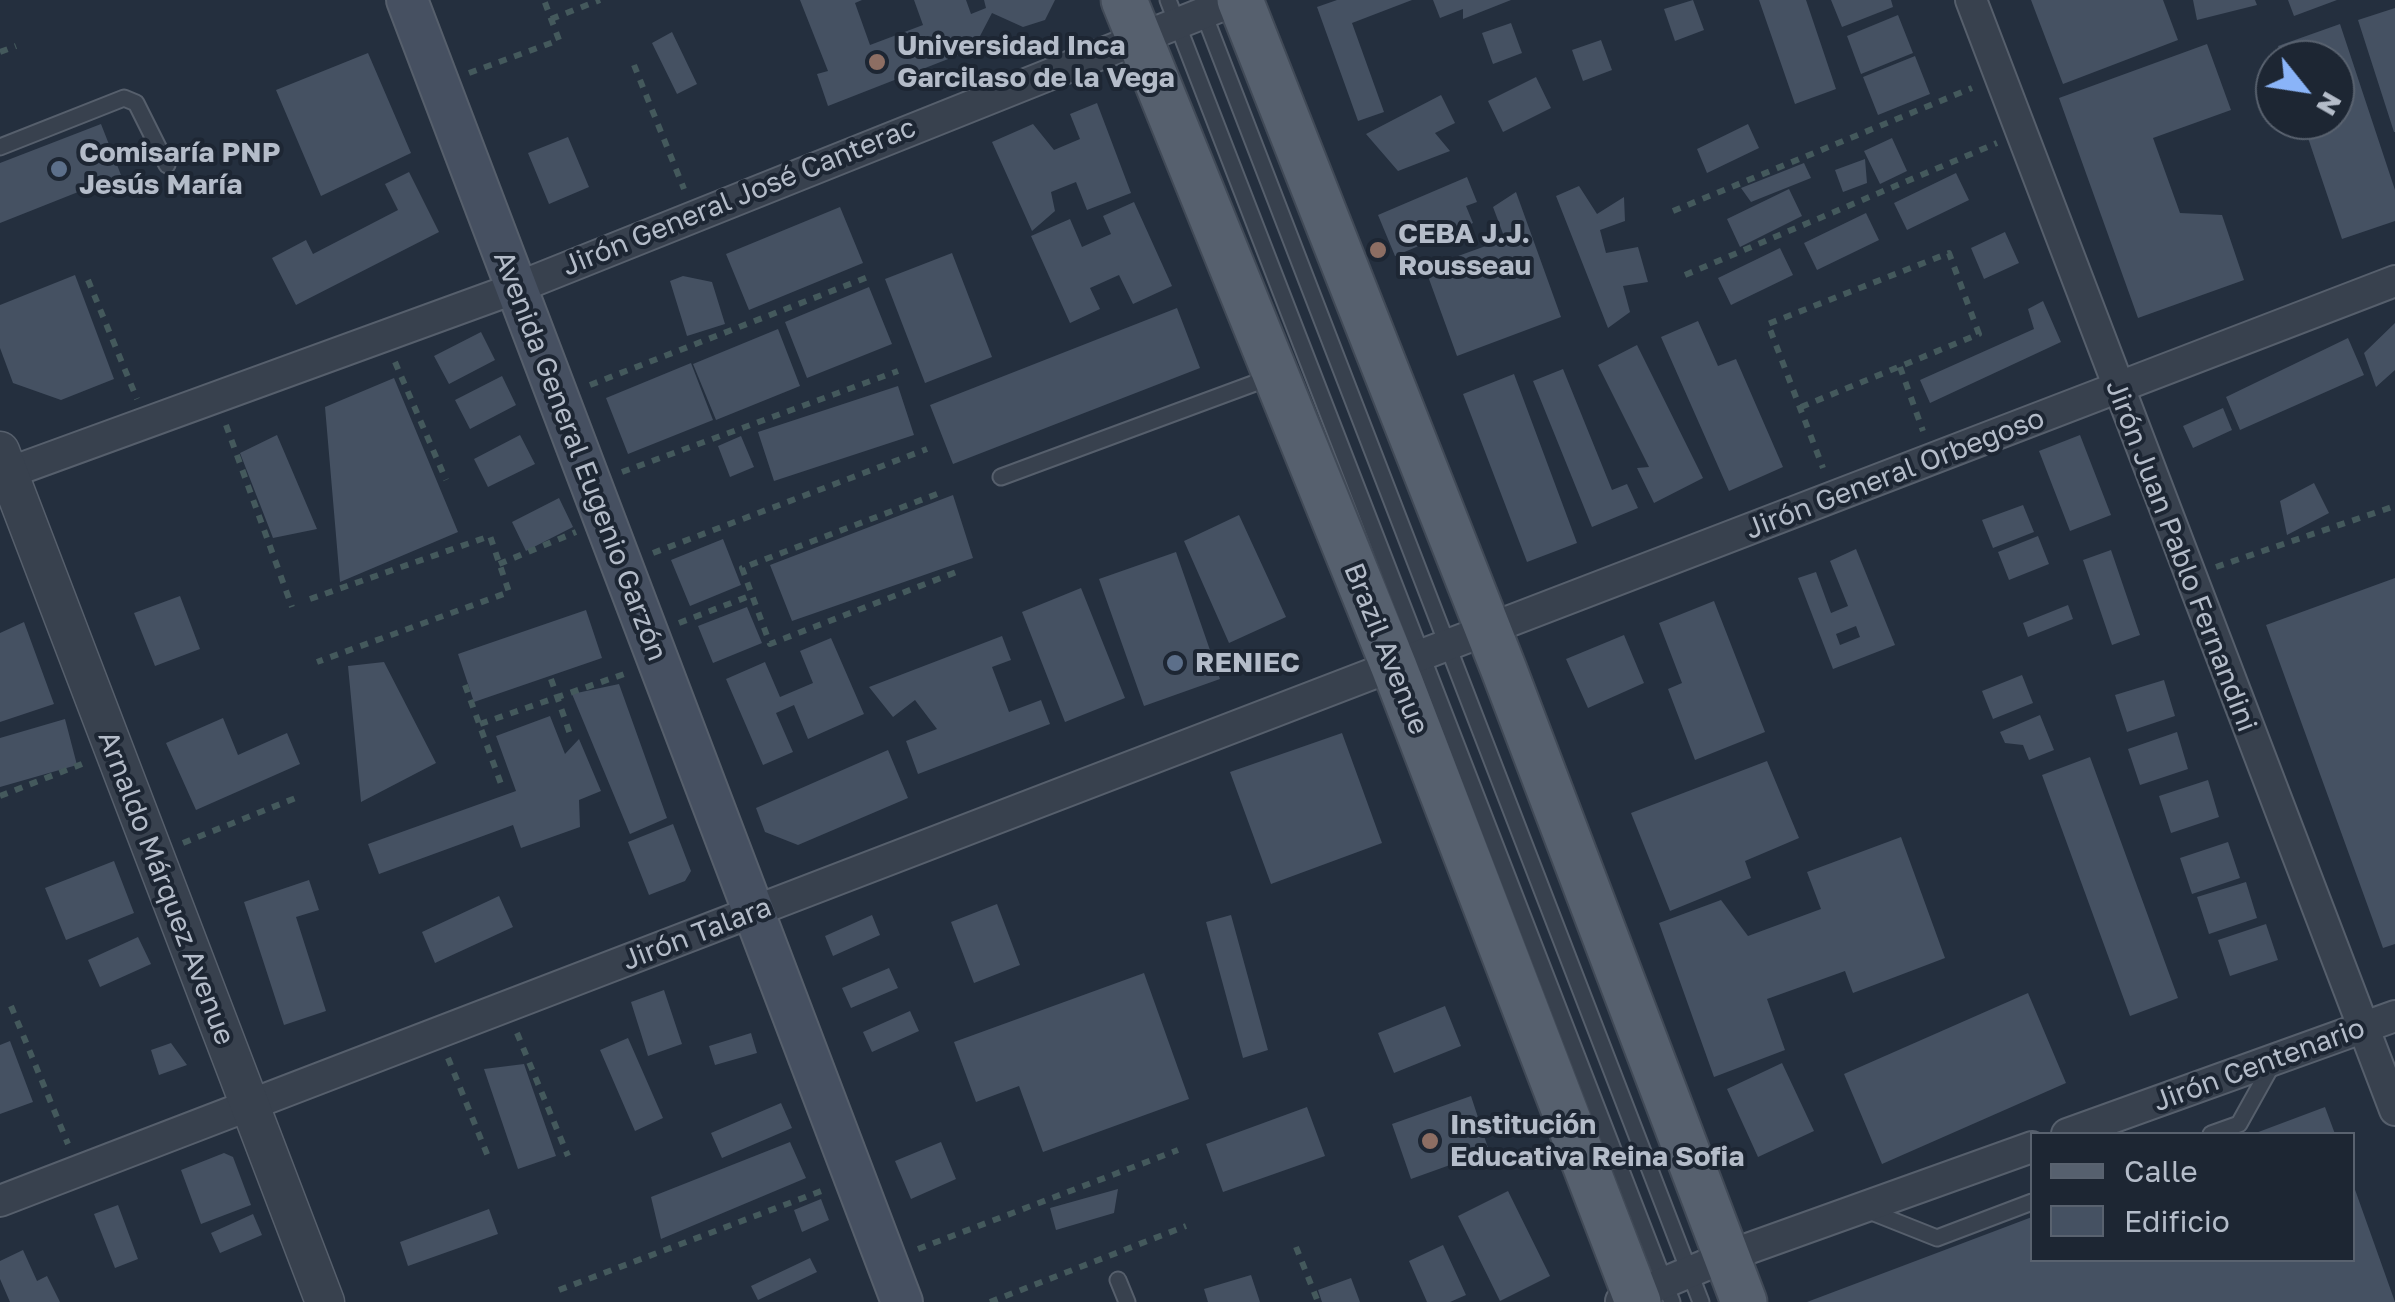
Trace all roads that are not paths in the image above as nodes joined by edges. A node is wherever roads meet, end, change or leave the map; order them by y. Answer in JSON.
{"nodes":[{"id":1,"x":406,"y":0,"type":"edge"},
{"id":2,"x":1971,"y":0,"type":"edge"},
{"id":3,"x":1186,"y":9,"type":"edge"},
{"id":4,"x":0,"y":148,"type":"edge"},
{"id":5,"x":167,"y":165,"type":"dead end"},
{"id":6,"x":2395,"y":281,"type":"edge"},
{"id":7,"x":516,"y":288,"type":"junction"},
{"id":8,"x":1274,"y":376,"type":"junction"},
{"id":9,"x":2116,"y":389,"type":"junction"},
{"id":10,"x":3,"y":467,"type":"edge"},
{"id":11,"x":1001,"y":477,"type":"dead end"},
{"id":12,"x":1438,"y":649,"type":"junction"},
{"id":13,"x":753,"y":912,"type":"junction"},
{"id":14,"x":2395,"y":1016,"type":"edge"},
{"id":15,"x":2364,"y":1028,"type":"junction"},
{"id":16,"x":2275,"y":1060,"type":"junction"},
{"id":17,"x":250,"y":1105,"type":"junction"},
{"id":18,"x":2395,"y":1110,"type":"edge"},
{"id":19,"x":2073,"y":1132,"type":"edge"},
{"id":20,"x":2217,"y":1132,"type":"edge"},
{"id":21,"x":2030,"y":1148,"type":"edge"},
{"id":22,"x":0,"y":1201,"type":"edge"},
{"id":23,"x":2030,"y":1203,"type":"edge"},
{"id":24,"x":1862,"y":1208,"type":"junction"},
{"id":25,"x":1118,"y":1280,"type":"dead end"},
{"id":26,"x":1663,"y":1288,"type":"edge"},
{"id":27,"x":325,"y":1302,"type":"edge"},
{"id":28,"x":902,"y":1302,"type":"edge"},
{"id":29,"x":1126,"y":1302,"type":"edge"},
{"id":30,"x":1701,"y":1302,"type":"edge"},
{"id":31,"x":1744,"y":1302,"type":"edge"}],
"edges":[{"from":1,"to":7,"type":"main road","name":"Avenida General Eugenio Garzón"},
{"from":2,"to":9,"type":"street","name":"Jirón Juan Pablo Fernandini"},
{"from":3,"to":7,"type":"street","name":"Jirón General José Canterac"},
{"from":3,"to":8,"type":"main road","name":"Brazil Avenue"},
{"from":3,"to":12,"type":"main road","name":"Brazil Avenue"},
{"from":3,"to":12,"type":"lane","name":"Brazil Avenue"},
{"from":4,"to":5,"type":"lane"},
{"from":6,"to":9,"type":"street","name":"Jirón General Orbegoso"},
{"from":7,"to":10,"type":"street","name":"Jirón General José Canterac"},
{"from":7,"to":13,"type":"main road","name":"Avenida General Eugenio Garzón"},
{"from":8,"to":11,"type":"lane"},
{"from":8,"to":12,"type":"main road","name":"Brazil Avenue"},
{"from":9,"to":12,"type":"street","name":"Jirón General Orbegoso"},
{"from":9,"to":15,"type":"street","name":"Jirón Juan Pablo Fernandini"},
{"from":10,"to":17,"type":"street","name":"Arnaldo Márquez Avenue"},
{"from":12,"to":13,"type":"street","name":"Jirón Talara"},
{"from":12,"to":26,"type":"main road","name":"Brazil Avenue"},
{"from":12,"to":26,"type":"main road","name":"Brazil Avenue"},
{"from":13,"to":17,"type":"street","name":"Jirón Talara"},
{"from":13,"to":28,"type":"main road","name":"Avenida General Eugenio Garzón"},
{"from":14,"to":15,"type":"street","name":"Jirón Centenario"},
{"from":15,"to":16,"type":"street","name":"Jirón Centenario"},
{"from":15,"to":18,"type":"street","name":"Jirón Juan Pablo Fernandini"},
{"from":16,"to":19,"type":"street","name":"Jirón Centenario"},
{"from":16,"to":20,"type":"lane"},
{"from":17,"to":22,"type":"street","name":"Jirón Talara"},
{"from":17,"to":27,"type":"street","name":"Arnaldo Márquez Avenue"},
{"from":21,"to":24,"type":"street"},
{"from":23,"to":24,"type":"lane"},
{"from":24,"to":26,"type":"street"},
{"from":25,"to":29,"type":"lane"},
{"from":26,"to":30,"type":"lane","name":"Brazil Avenue"},
{"from":26,"to":31,"type":"main road","name":"Brazil Avenue"}]}
